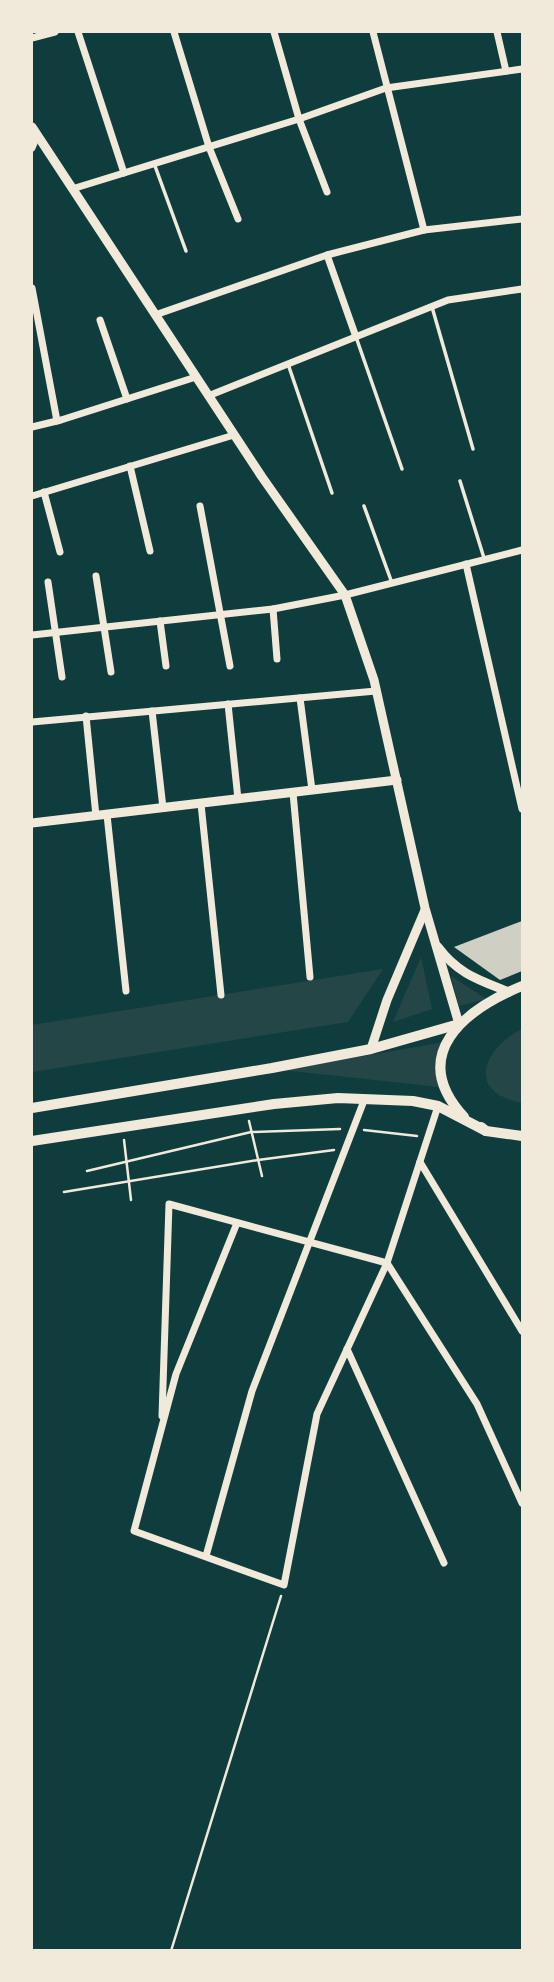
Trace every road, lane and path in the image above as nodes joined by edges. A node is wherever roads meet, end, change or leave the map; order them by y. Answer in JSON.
{"nodes":[{"id":1,"x":55,"y":32,"type":"edge"},
{"id":2,"x":78,"y":32,"type":"edge"},
{"id":3,"x":174,"y":32,"type":"edge"},
{"id":4,"x":274,"y":32,"type":"edge"},
{"id":5,"x":373,"y":32,"type":"edge"},
{"id":6,"x":497,"y":32,"type":"edge"},
{"id":7,"x":32,"y":38,"type":"edge"},
{"id":8,"x":523,"y":69,"type":"edge"},
{"id":9,"x":506,"y":71,"type":"junction"},
{"id":10,"x":386,"y":88,"type":"junction"},
{"id":11,"x":299,"y":119,"type":"junction"},
{"id":12,"x":34,"y":132,"type":"edge"},
{"id":13,"x":209,"y":146,"type":"junction"},
{"id":14,"x":32,"y":148,"type":"edge"},
{"id":15,"x":154,"y":164,"type":"junction"},
{"id":16,"x":124,"y":173,"type":"junction"},
{"id":17,"x":72,"y":189,"type":"junction"},
{"id":18,"x":327,"y":192,"type":"dead end"},
{"id":19,"x":238,"y":219,"type":"dead end"},
{"id":20,"x":523,"y":219,"type":"edge"},
{"id":21,"x":424,"y":230,"type":"junction"},
{"id":22,"x":186,"y":251,"type":"dead end"},
{"id":23,"x":327,"y":255,"type":"junction"},
{"id":24,"x":32,"y":288,"type":"edge"},
{"id":25,"x":523,"y":289,"type":"edge"},
{"id":26,"x":432,"y":307,"type":"junction"},
{"id":27,"x":155,"y":315,"type":"junction"},
{"id":28,"x":100,"y":320,"type":"dead end"},
{"id":29,"x":356,"y":337,"type":"junction"},
{"id":30,"x":288,"y":365,"type":"junction"},
{"id":31,"x":196,"y":377,"type":"junction"},
{"id":32,"x":208,"y":396,"type":"junction"},
{"id":33,"x":127,"y":399,"type":"junction"},
{"id":34,"x":57,"y":421,"type":"junction"},
{"id":35,"x":32,"y":427,"type":"edge"},
{"id":36,"x":234,"y":435,"type":"junction"},
{"id":37,"x":473,"y":449,"type":"dead end"},
{"id":38,"x":130,"y":466,"type":"junction"},
{"id":39,"x":402,"y":470,"type":"dead end"},
{"id":40,"x":460,"y":481,"type":"dead end"},
{"id":41,"x":44,"y":492,"type":"junction"},
{"id":42,"x":332,"y":493,"type":"dead end"},
{"id":43,"x":32,"y":496,"type":"edge"},
{"id":44,"x":200,"y":506,"type":"dead end"},
{"id":45,"x":364,"y":506,"type":"dead end"},
{"id":46,"x":523,"y":550,"type":"edge"},
{"id":47,"x":150,"y":551,"type":"dead end"},
{"id":48,"x":60,"y":552,"type":"dead end"},
{"id":49,"x":484,"y":560,"type":"junction"},
{"id":50,"x":466,"y":564,"type":"junction"},
{"id":51,"x":96,"y":576,"type":"dead end"},
{"id":52,"x":48,"y":582,"type":"dead end"},
{"id":53,"x":392,"y":583,"type":"junction"},
{"id":54,"x":345,"y":595,"type":"junction"},
{"id":55,"x":273,"y":609,"type":"junction"},
{"id":56,"x":219,"y":615,"type":"junction"},
{"id":57,"x":160,"y":621,"type":"junction"},
{"id":58,"x":103,"y":627,"type":"junction"},
{"id":59,"x":55,"y":632,"type":"junction"},
{"id":60,"x":32,"y":635,"type":"edge"},
{"id":61,"x":277,"y":659,"type":"dead end"},
{"id":62,"x":166,"y":666,"type":"dead end"},
{"id":63,"x":230,"y":666,"type":"dead end"},
{"id":64,"x":111,"y":672,"type":"dead end"},
{"id":65,"x":62,"y":677,"type":"dead end"},
{"id":66,"x":376,"y":691,"type":"junction"},
{"id":67,"x":300,"y":698,"type":"junction"},
{"id":68,"x":228,"y":704,"type":"junction"},
{"id":69,"x":152,"y":711,"type":"junction"},
{"id":70,"x":86,"y":716,"type":"junction"},
{"id":71,"x":32,"y":722,"type":"edge"},
{"id":72,"x":397,"y":780,"type":"junction"},
{"id":73,"x":312,"y":790,"type":"junction"},
{"id":74,"x":293,"y":793,"type":"junction"},
{"id":75,"x":238,"y":799,"type":"junction"},
{"id":76,"x":201,"y":804,"type":"junction"},
{"id":77,"x":163,"y":808,"type":"junction"},
{"id":78,"x":523,"y":809,"type":"edge"},
{"id":79,"x":101,"y":815,"type":"junction"},
{"id":80,"x":32,"y":823,"type":"edge"},
{"id":81,"x":425,"y":908,"type":"junction"},
{"id":82,"x":435,"y":943,"type":"junction"},
{"id":83,"x":310,"y":977,"type":"dead end"},
{"id":84,"x":523,"y":986,"type":"edge"},
{"id":85,"x":126,"y":991,"type":"dead end"},
{"id":86,"x":509,"y":992,"type":"junction"},
{"id":87,"x":221,"y":995,"type":"dead end"},
{"id":88,"x":459,"y":1024,"type":"junction"},
{"id":89,"x":371,"y":1049,"type":"junction"},
{"id":90,"x":365,"y":1098,"type":"junction"},
{"id":91,"x":438,"y":1106,"type":"junction"},
{"id":92,"x":32,"y":1108,"type":"edge"},
{"id":93,"x":247,"y":1109,"type":"junction"},
{"id":94,"x":124,"y":1126,"type":"junction"},
{"id":95,"x":352,"y":1128,"type":"junction"},
{"id":96,"x":486,"y":1131,"type":"junction"},
{"id":97,"x":251,"y":1132,"type":"junction"},
{"id":98,"x":523,"y":1136,"type":"edge"},
{"id":99,"x":427,"y":1137,"type":"junction"},
{"id":100,"x":32,"y":1141,"type":"edge"},
{"id":101,"x":345,"y":1149,"type":"junction"},
{"id":102,"x":258,"y":1160,"type":"junction"},
{"id":103,"x":125,"y":1162,"type":"junction"},
{"id":104,"x":420,"y":1162,"type":"junction"},
{"id":105,"x":87,"y":1171,"type":"dead end"},
{"id":106,"x":262,"y":1176,"type":"dead end"},
{"id":107,"x":128,"y":1181,"type":"junction"},
{"id":108,"x":64,"y":1192,"type":"dead end"},
{"id":109,"x":131,"y":1200,"type":"dead end"},
{"id":110,"x":237,"y":1223,"type":"junction"},
{"id":111,"x":309,"y":1242,"type":"junction"},
{"id":112,"x":387,"y":1262,"type":"junction"},
{"id":113,"x":523,"y":1331,"type":"edge"},
{"id":114,"x":347,"y":1349,"type":"junction"},
{"id":115,"x":162,"y":1428,"type":"junction"},
{"id":116,"x":523,"y":1503,"type":"edge"},
{"id":117,"x":206,"y":1556,"type":"junction"},
{"id":118,"x":444,"y":1563,"type":"dead end"},
{"id":119,"x":284,"y":1586,"type":"junction"},
{"id":120,"x":172,"y":1951,"type":"edge"}],
"edges":[{"from":1,"to":7,"type":"street"},
{"from":2,"to":16,"type":"street"},
{"from":3,"to":13,"type":"street"},
{"from":4,"to":11,"type":"street"},
{"from":5,"to":10,"type":"street"},
{"from":6,"to":9,"type":"street"},
{"from":8,"to":9,"type":"street"},
{"from":9,"to":10,"type":"street"},
{"from":10,"to":11,"type":"street"},
{"from":10,"to":21,"type":"street"},
{"from":11,"to":13,"type":"street"},
{"from":11,"to":18,"type":"street"},
{"from":12,"to":14,"type":"street"},
{"from":12,"to":17,"type":"street"},
{"from":13,"to":15,"type":"street"},
{"from":13,"to":19,"type":"street"},
{"from":15,"to":16,"type":"street"},
{"from":15,"to":22,"type":"lane"},
{"from":16,"to":17,"type":"street"},
{"from":17,"to":27,"type":"street"},
{"from":20,"to":21,"type":"street"},
{"from":21,"to":23,"type":"street"},
{"from":23,"to":27,"type":"street"},
{"from":23,"to":29,"type":"street"},
{"from":24,"to":34,"type":"street"},
{"from":25,"to":26,"type":"street"},
{"from":26,"to":29,"type":"street"},
{"from":26,"to":37,"type":"lane"},
{"from":27,"to":31,"type":"street"},
{"from":28,"to":33,"type":"street"},
{"from":29,"to":30,"type":"street"},
{"from":29,"to":39,"type":"lane"},
{"from":30,"to":32,"type":"street"},
{"from":30,"to":42,"type":"lane"},
{"from":31,"to":32,"type":"street"},
{"from":31,"to":33,"type":"street"},
{"from":32,"to":36,"type":"street"},
{"from":33,"to":34,"type":"street"},
{"from":34,"to":35,"type":"street"},
{"from":36,"to":38,"type":"street"},
{"from":36,"to":54,"type":"street"},
{"from":38,"to":41,"type":"street"},
{"from":38,"to":47,"type":"street"},
{"from":40,"to":49,"type":"lane"},
{"from":41,"to":43,"type":"street"},
{"from":41,"to":48,"type":"street"},
{"from":44,"to":56,"type":"street"},
{"from":45,"to":53,"type":"lane"},
{"from":46,"to":49,"type":"street"},
{"from":49,"to":50,"type":"street"},
{"from":50,"to":53,"type":"street"},
{"from":50,"to":78,"type":"street"},
{"from":51,"to":58,"type":"street"},
{"from":52,"to":59,"type":"street"},
{"from":53,"to":54,"type":"street"},
{"from":54,"to":55,"type":"street"},
{"from":54,"to":66,"type":"street"},
{"from":55,"to":56,"type":"street"},
{"from":55,"to":61,"type":"street"},
{"from":56,"to":57,"type":"street"},
{"from":56,"to":63,"type":"street"},
{"from":57,"to":58,"type":"street"},
{"from":57,"to":62,"type":"street"},
{"from":58,"to":59,"type":"street"},
{"from":58,"to":64,"type":"street"},
{"from":59,"to":60,"type":"street"},
{"from":59,"to":65,"type":"street"},
{"from":66,"to":67,"type":"street"},
{"from":66,"to":72,"type":"street"},
{"from":67,"to":68,"type":"street"},
{"from":67,"to":73,"type":"street"},
{"from":68,"to":69,"type":"street"},
{"from":68,"to":75,"type":"street"},
{"from":69,"to":70,"type":"street"},
{"from":69,"to":77,"type":"street"},
{"from":70,"to":71,"type":"street"},
{"from":70,"to":79,"type":"street"},
{"from":72,"to":73,"type":"street"},
{"from":72,"to":81,"type":"street"},
{"from":73,"to":74,"type":"street"},
{"from":74,"to":75,"type":"street"},
{"from":74,"to":83,"type":"street"},
{"from":75,"to":76,"type":"street"},
{"from":76,"to":77,"type":"street"},
{"from":76,"to":87,"type":"street"},
{"from":77,"to":79,"type":"street"},
{"from":79,"to":80,"type":"street"},
{"from":79,"to":85,"type":"street"},
{"from":81,"to":82,"type":"street"},
{"from":81,"to":89,"type":"street"},
{"from":82,"to":86,"type":"street"},
{"from":82,"to":88,"type":"street"},
{"from":84,"to":86,"type":"main road"},
{"from":86,"to":88,"type":"main road"},
{"from":88,"to":89,"type":"main road"},
{"from":88,"to":96,"type":"main road"},
{"from":89,"to":92,"type":"main road"},
{"from":90,"to":91,"type":"main road"},
{"from":90,"to":93,"type":"main road"},
{"from":90,"to":95,"type":"street"},
{"from":91,"to":96,"type":"main road"},
{"from":91,"to":99,"type":"street"},
{"from":93,"to":94,"type":"main road"},
{"from":93,"to":97,"type":"path"},
{"from":94,"to":100,"type":"main road"},
{"from":94,"to":103,"type":"path"},
{"from":95,"to":97,"type":"path"},
{"from":95,"to":99,"type":"path"},
{"from":95,"to":101,"type":"street"},
{"from":96,"to":98,"type":"main road"},
{"from":97,"to":102,"type":"path"},
{"from":97,"to":103,"type":"path"},
{"from":99,"to":104,"type":"street"},
{"from":101,"to":102,"type":"path"},
{"from":101,"to":111,"type":"street"},
{"from":102,"to":106,"type":"path"},
{"from":102,"to":107,"type":"path"},
{"from":103,"to":105,"type":"path"},
{"from":103,"to":107,"type":"path"},
{"from":104,"to":112,"type":"street"},
{"from":104,"to":113,"type":"street"},
{"from":107,"to":108,"type":"path"},
{"from":107,"to":109,"type":"path"},
{"from":110,"to":111,"type":"street"},
{"from":110,"to":115,"type":"street"},
{"from":110,"to":115,"type":"street"},
{"from":111,"to":112,"type":"street"},
{"from":111,"to":117,"type":"street"},
{"from":112,"to":114,"type":"street"},
{"from":112,"to":116,"type":"street"},
{"from":114,"to":118,"type":"street"},
{"from":114,"to":119,"type":"street"},
{"from":115,"to":117,"type":"street"},
{"from":117,"to":119,"type":"street"},
{"from":119,"to":120,"type":"path"}]}
